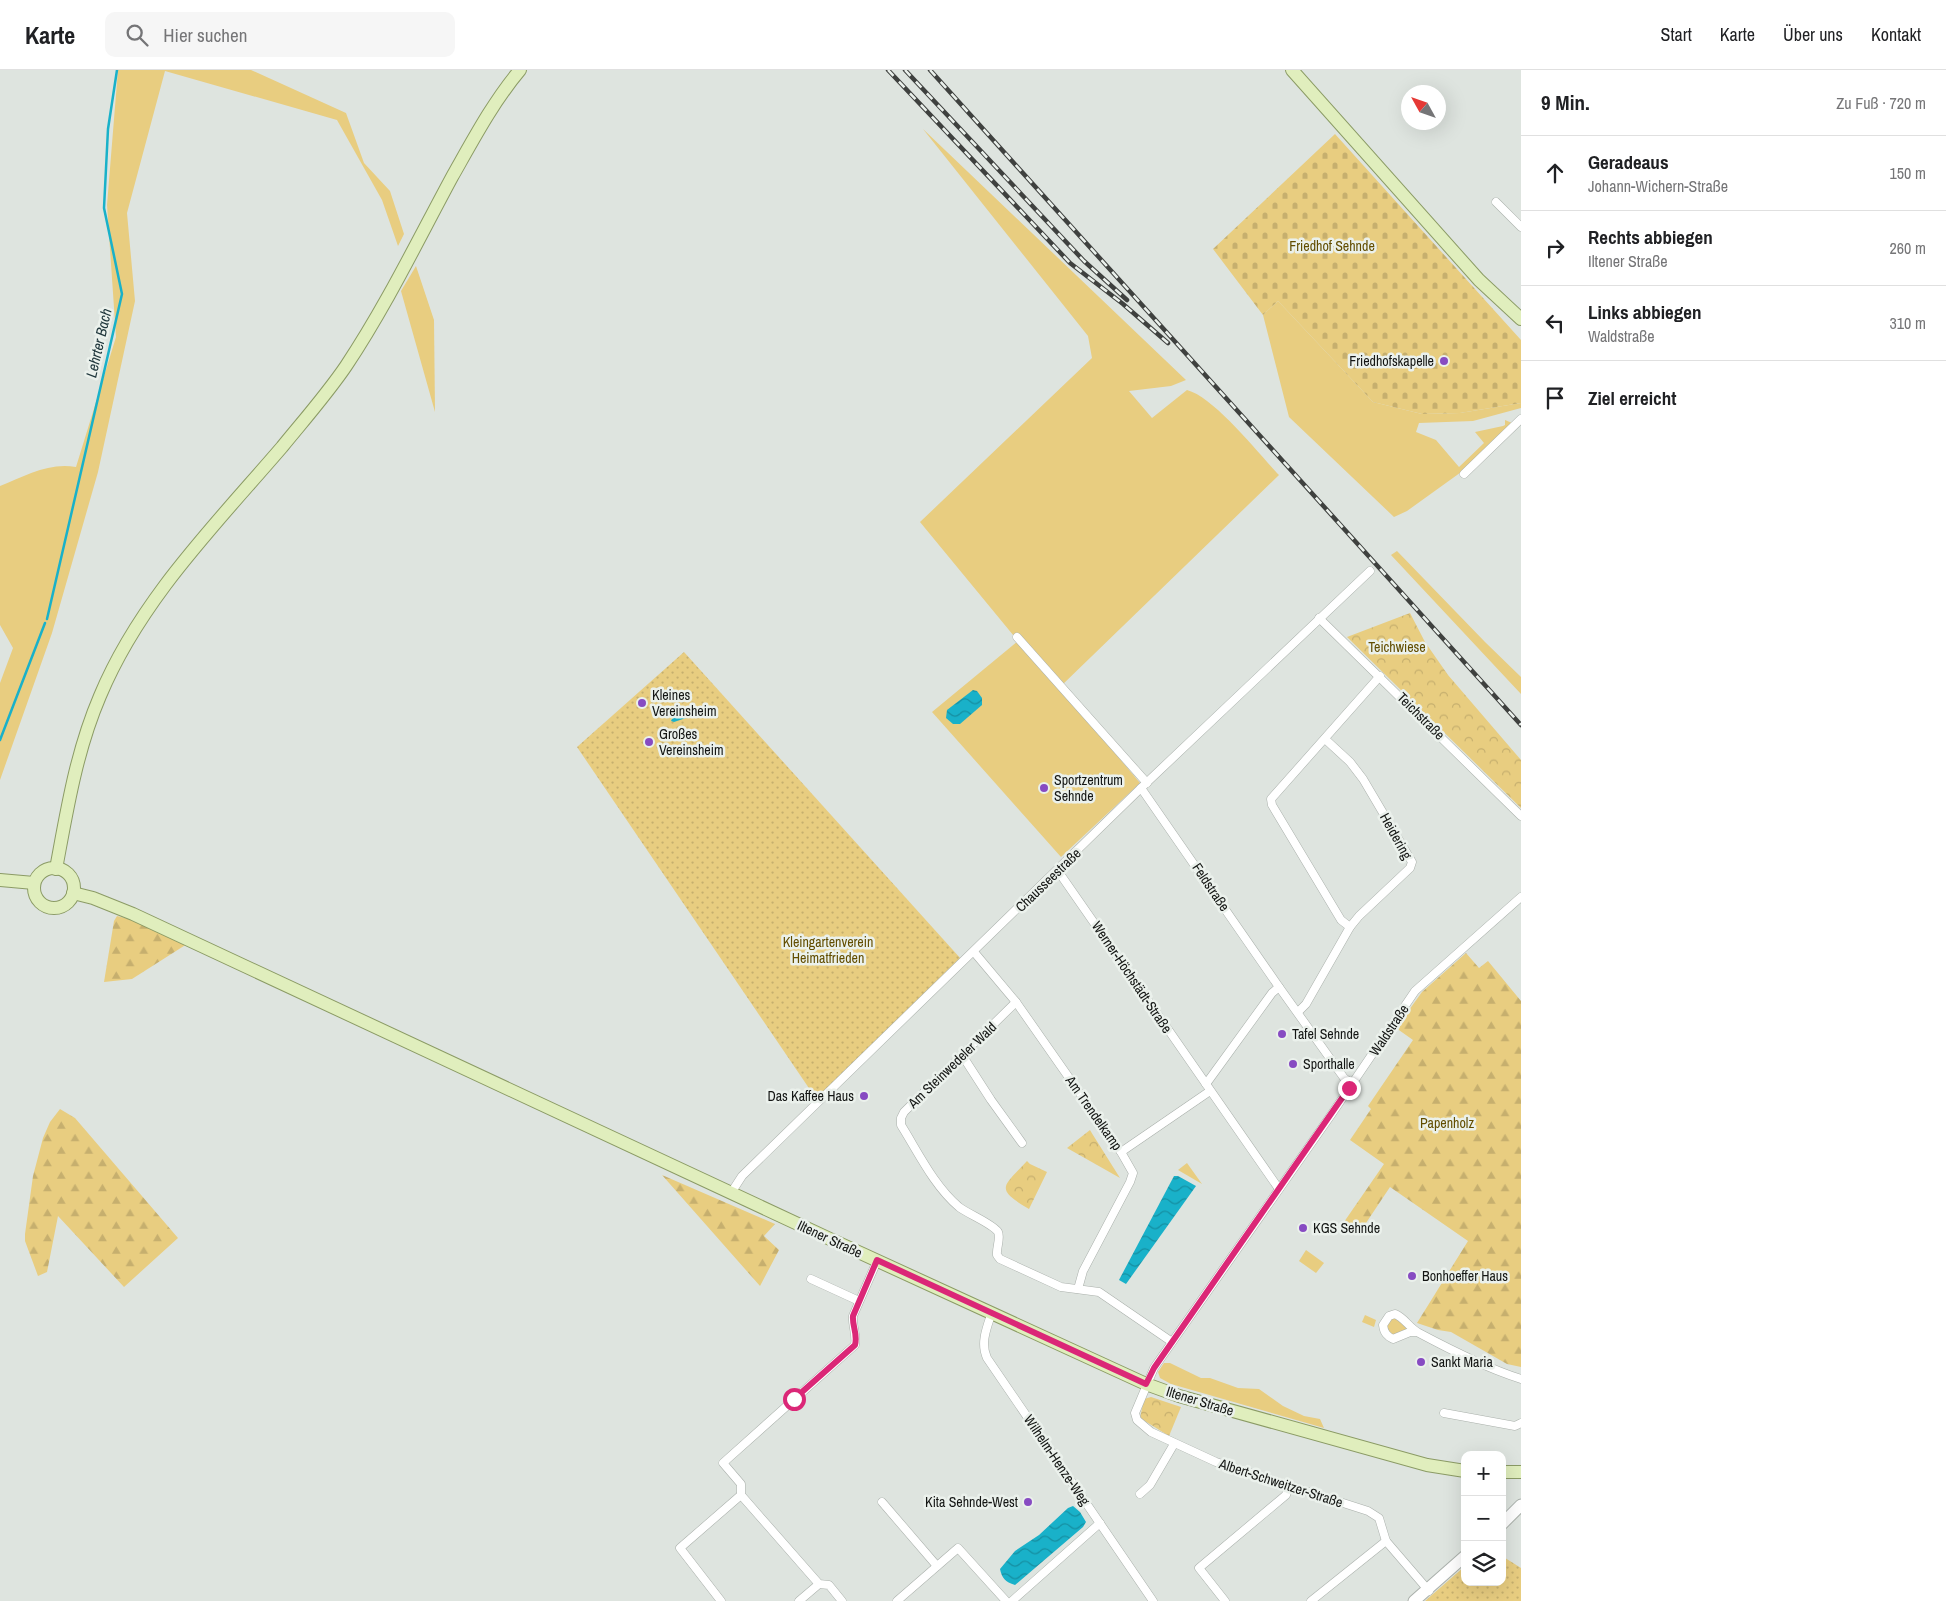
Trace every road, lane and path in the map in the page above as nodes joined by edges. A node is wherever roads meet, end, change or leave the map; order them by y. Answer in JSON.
{"nodes":[{"id":1,"x":520,"y":70,"type":"edge"},
{"id":2,"x":1292,"y":70,"type":"edge"},
{"id":3,"x":1496,"y":202,"type":"dead end"},
{"id":4,"x":1521,"y":227,"type":"edge"},
{"id":5,"x":1518,"y":318,"type":"edge"},
{"id":6,"x":1521,"y":419,"type":"edge"},
{"id":7,"x":1464,"y":474,"type":"dead end"},
{"id":8,"x":1370,"y":572,"type":"dead end"},
{"id":9,"x":1319,"y":618,"type":"junction"},
{"id":10,"x":1017,"y":637,"type":"dead end"},
{"id":11,"x":1380,"y":676,"type":"junction"},
{"id":12,"x":1325,"y":739,"type":"junction"},
{"id":13,"x":1144,"y":786,"type":"junction"},
{"id":14,"x":1521,"y":816,"type":"edge"},
{"id":15,"x":56,"y":869,"type":"junction"},
{"id":16,"x":1058,"y":870,"type":"junction"},
{"id":17,"x":0,"y":880,"type":"edge"},
{"id":18,"x":34,"y":883,"type":"junction"},
{"id":19,"x":73,"y":893,"type":"junction"},
{"id":20,"x":1521,"y":897,"type":"edge"},
{"id":21,"x":1350,"y":928,"type":"junction"},
{"id":22,"x":974,"y":952,"type":"junction"},
{"id":23,"x":1279,"y":987,"type":"junction"},
{"id":24,"x":1016,"y":1002,"type":"junction"},
{"id":25,"x":1298,"y":1012,"type":"junction"},
{"id":26,"x":962,"y":1055,"type":"junction"},
{"id":27,"x":1352,"y":1084,"type":"junction"},
{"id":28,"x":1208,"y":1088,"type":"junction"},
{"id":29,"x":1022,"y":1143,"type":"dead end"},
{"id":30,"x":1121,"y":1152,"type":"junction"},
{"id":31,"x":1279,"y":1189,"type":"junction"},
{"id":32,"x":731,"y":1193,"type":"junction"},
{"id":33,"x":877,"y":1260,"type":"junction"},
{"id":34,"x":811,"y":1280,"type":"dead end"},
{"id":35,"x":1078,"y":1289,"type":"junction"},
{"id":36,"x":859,"y":1301,"type":"junction"},
{"id":37,"x":992,"y":1312,"type":"junction"},
{"id":38,"x":1417,"y":1332,"type":"dead end"},
{"id":39,"x":1172,"y":1342,"type":"junction"},
{"id":40,"x":1521,"y":1379,"type":"edge"},
{"id":41,"x":1146,"y":1384,"type":"junction"},
{"id":42,"x":1444,"y":1413,"type":"dead end"},
{"id":43,"x":1521,"y":1423,"type":"edge"},
{"id":44,"x":1174,"y":1444,"type":"junction"},
{"id":45,"x":1461,"y":1470,"type":"edge"},
{"id":46,"x":1506,"y":1472,"type":"edge"},
{"id":47,"x":1521,"y":1472,"type":"edge"},
{"id":48,"x":1289,"y":1486,"type":"junction"},
{"id":49,"x":1140,"y":1494,"type":"dead end"},
{"id":50,"x":740,"y":1495,"type":"junction"},
{"id":51,"x":882,"y":1502,"type":"dead end"},
{"id":52,"x":1521,"y":1505,"type":"edge"},
{"id":53,"x":1506,"y":1520,"type":"edge"},
{"id":54,"x":1100,"y":1523,"type":"junction"},
{"id":55,"x":1386,"y":1541,"type":"junction"},
{"id":56,"x":1461,"y":1560,"type":"edge"},
{"id":57,"x":937,"y":1566,"type":"junction"},
{"id":58,"x":819,"y":1584,"type":"junction"},
{"id":59,"x":1429,"y":1591,"type":"junction"},
{"id":60,"x":722,"y":1601,"type":"edge"},
{"id":61,"x":799,"y":1601,"type":"edge"},
{"id":62,"x":842,"y":1601,"type":"edge"},
{"id":63,"x":897,"y":1601,"type":"edge"},
{"id":64,"x":1006,"y":1601,"type":"edge"},
{"id":65,"x":1012,"y":1601,"type":"edge"},
{"id":66,"x":1153,"y":1601,"type":"edge"},
{"id":67,"x":1225,"y":1601,"type":"edge"},
{"id":68,"x":1311,"y":1601,"type":"edge"},
{"id":69,"x":1414,"y":1601,"type":"edge"}],
"edges":[{"from":1,"to":15,"type":"main road"},
{"from":2,"to":5,"type":"main road"},
{"from":3,"to":4,"type":"street"},
{"from":6,"to":7,"type":"street"},
{"from":8,"to":9,"type":"street","name":"Chausseestraße"},
{"from":9,"to":11,"type":"street","name":"Teichstraße"},
{"from":9,"to":13,"type":"street","name":"Chausseestraße"},
{"from":10,"to":13,"type":"street","name":"Feldstraße"},
{"from":11,"to":12,"type":"street"},
{"from":11,"to":14,"type":"street","name":"Teichstraße"},
{"from":12,"to":21,"type":"street"},
{"from":12,"to":21,"type":"street","name":"Heidering"},
{"from":13,"to":16,"type":"street","name":"Chausseestraße"},
{"from":13,"to":23,"type":"street","name":"Feldstraße"},
{"from":15,"to":18,"type":"main road"},
{"from":15,"to":19,"type":"main road"},
{"from":16,"to":22,"type":"street","name":"Chausseestraße"},
{"from":16,"to":28,"type":"street","name":"Werner-Höchstädt-Straße"},
{"from":17,"to":18,"type":"main road"},
{"from":18,"to":19,"type":"main road"},
{"from":19,"to":32,"type":"main road","name":"Iltener Straße"},
{"from":20,"to":27,"type":"street","name":"Waldstraße"},
{"from":21,"to":25,"type":"street","name":"Heidering"},
{"from":22,"to":24,"type":"street","name":"Am Trendelkamp"},
{"from":22,"to":32,"type":"street","name":"Chausseestraße"},
{"from":23,"to":25,"type":"street","name":"Feldstraße"},
{"from":23,"to":28,"type":"street"},
{"from":24,"to":26,"type":"street","name":"Am Steinwedeler Wald"},
{"from":24,"to":30,"type":"street","name":"Am Trendelkamp"},
{"from":25,"to":27,"type":"street","name":"Feldstraße"},
{"from":26,"to":29,"type":"street"},
{"from":26,"to":35,"type":"street","name":"Am Steinwedeler Wald"},
{"from":27,"to":31,"type":"street","name":"Waldstraße"},
{"from":28,"to":30,"type":"street"},
{"from":28,"to":31,"type":"street","name":"Werner-Höchstädt-Straße"},
{"from":30,"to":35,"type":"street","name":"Am Trendelkamp"},
{"from":31,"to":39,"type":"street","name":"Waldstraße"},
{"from":32,"to":33,"type":"main road","name":"Iltener Straße"},
{"from":33,"to":36,"type":"street"},
{"from":33,"to":37,"type":"main road","name":"Iltener Straße"},
{"from":34,"to":36,"type":"street"},
{"from":35,"to":39,"type":"street","name":"Am Steinwedeler Wald"},
{"from":36,"to":50,"type":"street"},
{"from":37,"to":41,"type":"main road","name":"Iltener Straße"},
{"from":37,"to":54,"type":"street","name":"Wilhelm-Henze-Weg"},
{"from":38,"to":40,"type":"street"},
{"from":39,"to":41,"type":"street","name":"Waldstraße"},
{"from":41,"to":44,"type":"street","name":"Albert-Schweitzer-Straße"},
{"from":41,"to":45,"type":"main road","name":"Iltener Straße"},
{"from":42,"to":43,"type":"street"},
{"from":44,"to":48,"type":"street","name":"Albert-Schweitzer-Straße"},
{"from":44,"to":49,"type":"street"},
{"from":46,"to":47,"type":"main road"},
{"from":48,"to":55,"type":"street","name":"Albert-Schweitzer-Straße"},
{"from":48,"to":67,"type":"street"},
{"from":50,"to":58,"type":"street"},
{"from":50,"to":60,"type":"street"},
{"from":51,"to":57,"type":"street"},
{"from":52,"to":53,"type":"main road"},
{"from":54,"to":65,"type":"street"},
{"from":54,"to":66,"type":"street","name":"Wilhelm-Henze-Weg"},
{"from":55,"to":59,"type":"street","name":"Albert-Schweitzer-Straße"},
{"from":55,"to":68,"type":"street"},
{"from":56,"to":59,"type":"main road"},
{"from":57,"to":63,"type":"street"},
{"from":57,"to":64,"type":"street"},
{"from":58,"to":61,"type":"street"},
{"from":58,"to":62,"type":"street"},
{"from":59,"to":69,"type":"main road"}]}
